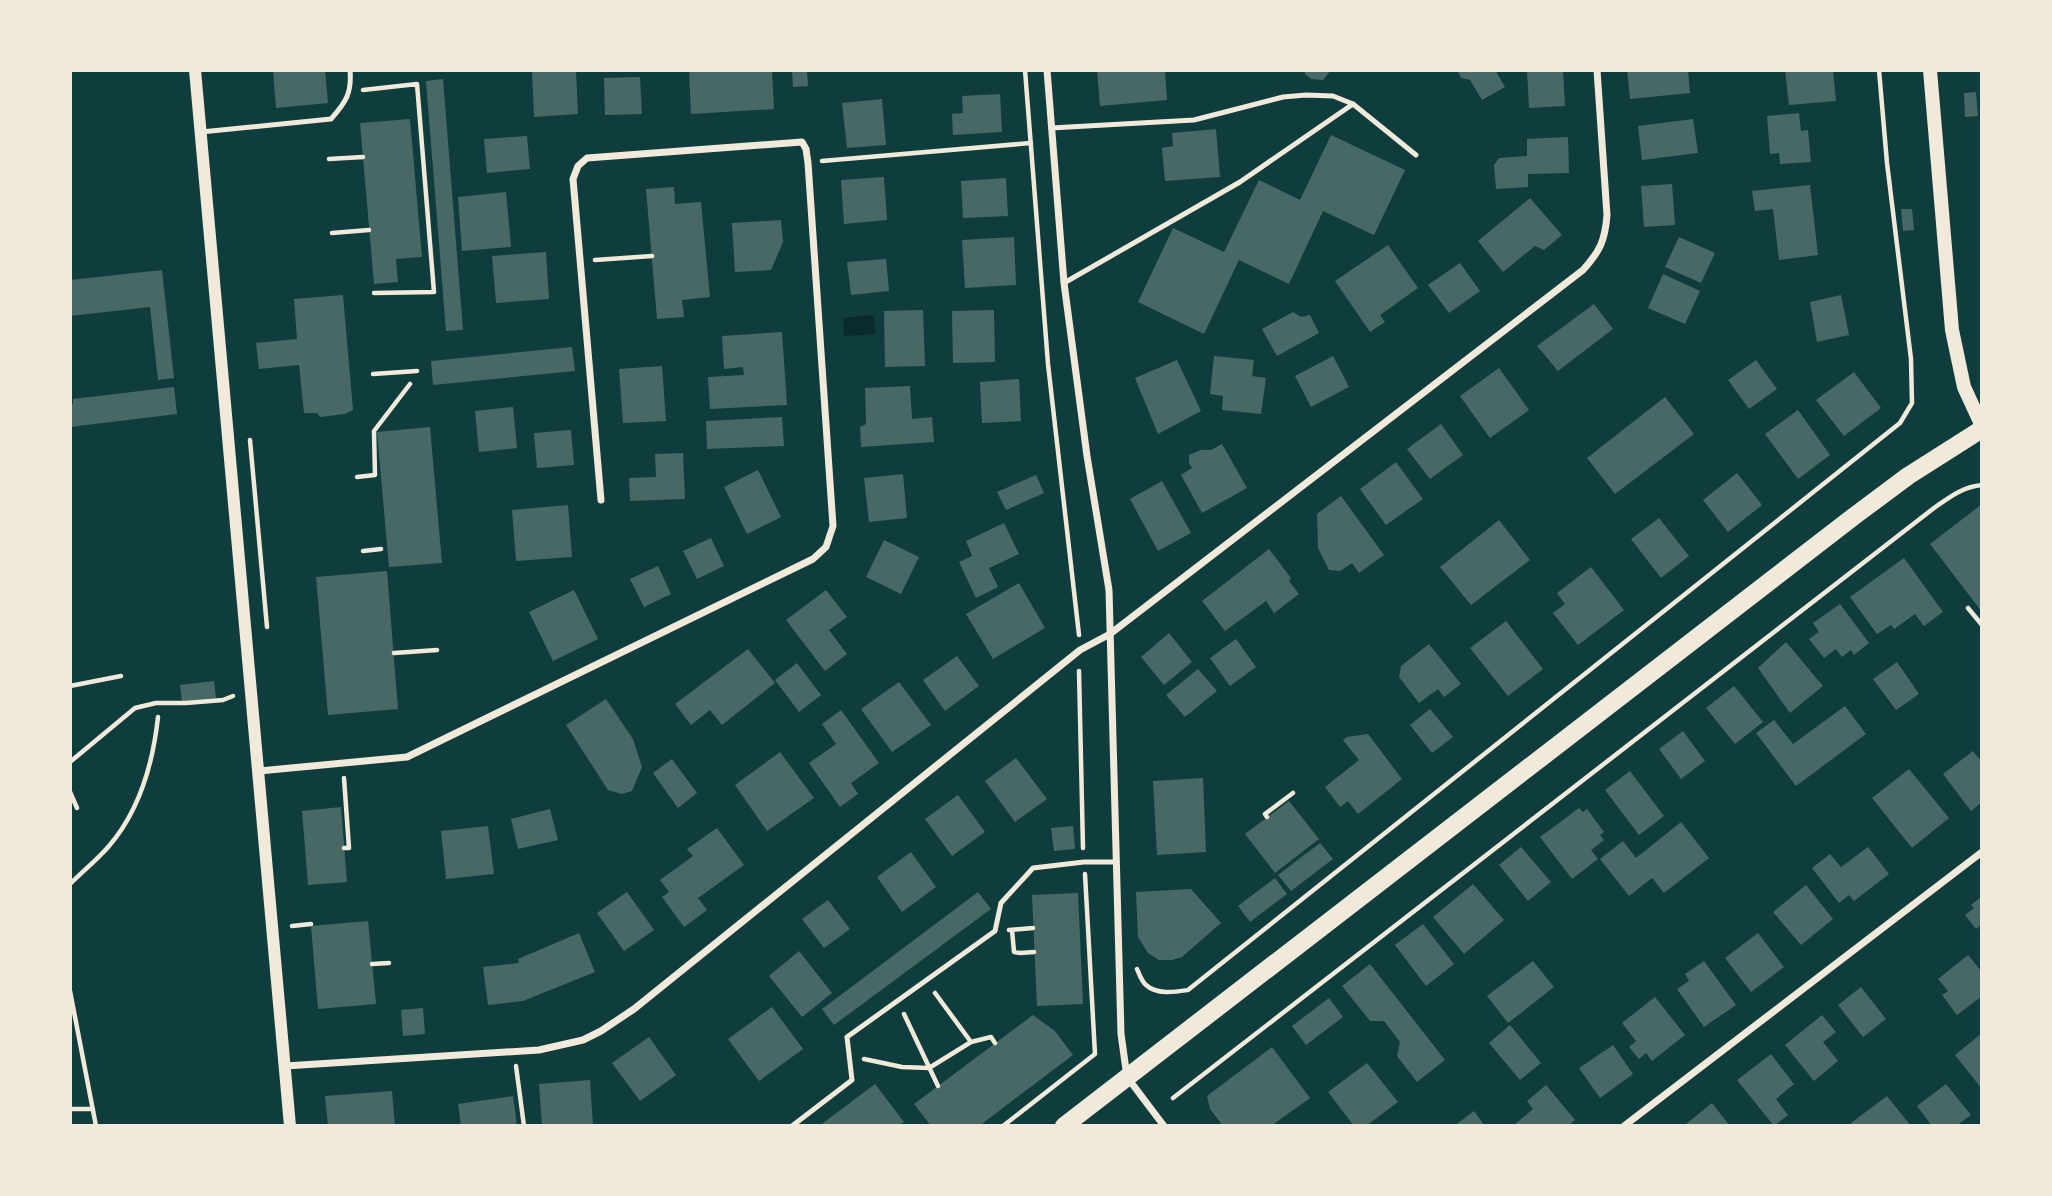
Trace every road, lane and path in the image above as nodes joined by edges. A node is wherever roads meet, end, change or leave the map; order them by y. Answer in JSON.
{"nodes":[{"id":1,"x":195,"y":70,"type":"edge"},
{"id":2,"x":350,"y":70,"type":"edge"},
{"id":3,"x":1025,"y":70,"type":"edge"},
{"id":4,"x":1047,"y":70,"type":"edge"},
{"id":5,"x":1597,"y":70,"type":"edge"},
{"id":6,"x":1879,"y":70,"type":"edge"},
{"id":7,"x":1930,"y":70,"type":"edge"},
{"id":8,"x":352,"y":87,"type":"junction"},
{"id":9,"x":1353,"y":104,"type":"junction"},
{"id":10,"x":1051,"y":128,"type":"junction"},
{"id":11,"x":201,"y":132,"type":"junction"},
{"id":12,"x":1031,"y":143,"type":"junction"},
{"id":13,"x":1416,"y":155,"type":"dead end"},
{"id":14,"x":363,"y":158,"type":"dead end"},
{"id":15,"x":329,"y":159,"type":"dead end"},
{"id":16,"x":808,"y":163,"type":"junction"},
{"id":17,"x":369,"y":230,"type":"dead end"},
{"id":18,"x":332,"y":233,"type":"dead end"},
{"id":19,"x":652,"y":256,"type":"dead end"},
{"id":20,"x":580,"y":261,"type":"junction"},
{"id":21,"x":1064,"y":283,"type":"junction"},
{"id":22,"x":374,"y":293,"type":"dead end"},
{"id":23,"x":417,"y":371,"type":"dead end"},
{"id":24,"x":373,"y":374,"type":"dead end"},
{"id":25,"x":410,"y":384,"type":"dead end"},
{"id":26,"x":1982,"y":428,"type":"edge"},
{"id":27,"x":356,"y":477,"type":"dead end"},
{"id":28,"x":1982,"y":485,"type":"edge"},
{"id":29,"x":601,"y":500,"type":"dead end"},
{"id":30,"x":381,"y":549,"type":"dead end"},
{"id":31,"x":363,"y":551,"type":"dead end"},
{"id":32,"x":1968,"y":608,"type":"dead end"},
{"id":33,"x":1982,"y":625,"type":"edge"},
{"id":34,"x":1110,"y":634,"type":"junction"},
{"id":35,"x":438,"y":650,"type":"dead end"},
{"id":36,"x":1080,"y":650,"type":"junction"},
{"id":37,"x":394,"y":653,"type":"dead end"},
{"id":38,"x":121,"y":676,"type":"dead end"},
{"id":39,"x":70,"y":686,"type":"edge"},
{"id":40,"x":235,"y":695,"type":"dead end"},
{"id":41,"x":158,"y":717,"type":"dead end"},
{"id":42,"x":70,"y":762,"type":"edge"},
{"id":43,"x":343,"y":763,"type":"junction"},
{"id":44,"x":259,"y":771,"type":"junction"},
{"id":45,"x":70,"y":792,"type":"edge"},
{"id":46,"x":1293,"y":793,"type":"dead end"},
{"id":47,"x":77,"y":808,"type":"dead end"},
{"id":48,"x":1267,"y":817,"type":"dead end"},
{"id":49,"x":344,"y":848,"type":"dead end"},
{"id":50,"x":1982,"y":852,"type":"edge"},
{"id":51,"x":1084,"y":862,"type":"junction"},
{"id":52,"x":1115,"y":862,"type":"junction"},
{"id":53,"x":70,"y":884,"type":"edge"},
{"id":54,"x":311,"y":924,"type":"dead end"},
{"id":55,"x":292,"y":926,"type":"dead end"},
{"id":56,"x":1033,"y":928,"type":"dead end"},
{"id":57,"x":1012,"y":929,"type":"junction"},
{"id":58,"x":995,"y":931,"type":"junction"},
{"id":59,"x":1034,"y":952,"type":"dead end"},
{"id":60,"x":1136,"y":958,"type":"dead end"},
{"id":61,"x":389,"y":962,"type":"dead end"},
{"id":62,"x":372,"y":964,"type":"dead end"},
{"id":63,"x":926,"y":981,"type":"junction"},
{"id":64,"x":70,"y":991,"type":"edge"},
{"id":65,"x":898,"y":1001,"type":"junction"},
{"id":66,"x":971,"y":1042,"type":"junction"},
{"id":67,"x":995,"y":1043,"type":"dead end"},
{"id":68,"x":514,"y":1052,"type":"junction"},
{"id":69,"x":849,"y":1056,"type":"junction"},
{"id":70,"x":285,"y":1066,"type":"junction"},
{"id":71,"x":929,"y":1068,"type":"junction"},
{"id":72,"x":1127,"y":1077,"type":"junction"},
{"id":73,"x":938,"y":1086,"type":"dead end"},
{"id":74,"x":1173,"y":1098,"type":"dead end"},
{"id":75,"x":70,"y":1109,"type":"edge"},
{"id":76,"x":93,"y":1109,"type":"junction"},
{"id":77,"x":96,"y":1126,"type":"edge"},
{"id":78,"x":290,"y":1126,"type":"edge"},
{"id":79,"x":524,"y":1126,"type":"edge"},
{"id":80,"x":792,"y":1126,"type":"edge"},
{"id":81,"x":1003,"y":1126,"type":"edge"},
{"id":82,"x":1064,"y":1126,"type":"edge"},
{"id":83,"x":1164,"y":1126,"type":"edge"},
{"id":84,"x":1624,"y":1126,"type":"edge"}],
"edges":[{"from":1,"to":11,"type":"street"},
{"from":2,"to":8,"type":"lane"},
{"from":3,"to":12,"type":"path"},
{"from":4,"to":10,"type":"street"},
{"from":5,"to":34,"type":"street"},
{"from":6,"to":60,"type":"path"},
{"from":7,"to":26,"type":"main road"},
{"from":8,"to":11,"type":"lane"},
{"from":8,"to":22,"type":"path"},
{"from":9,"to":10,"type":"lane"},
{"from":9,"to":13,"type":"lane"},
{"from":9,"to":21,"type":"lane"},
{"from":10,"to":21,"type":"street"},
{"from":11,"to":44,"type":"street"},
{"from":12,"to":16,"type":"path"},
{"from":12,"to":36,"type":"path"},
{"from":14,"to":15,"type":"path"},
{"from":16,"to":20,"type":"street"},
{"from":16,"to":43,"type":"street"},
{"from":17,"to":18,"type":"path"},
{"from":19,"to":20,"type":"path"},
{"from":20,"to":29,"type":"street"},
{"from":21,"to":34,"type":"street"},
{"from":23,"to":24,"type":"path"},
{"from":25,"to":27,"type":"path"},
{"from":26,"to":72,"type":"main road"},
{"from":28,"to":74,"type":"path"},
{"from":30,"to":31,"type":"path"},
{"from":32,"to":33,"type":"path"},
{"from":34,"to":36,"type":"street"},
{"from":34,"to":52,"type":"street"},
{"from":35,"to":37,"type":"path"},
{"from":36,"to":51,"type":"path"},
{"from":36,"to":68,"type":"street"},
{"from":38,"to":39,"type":"path"},
{"from":40,"to":42,"type":"path"},
{"from":41,"to":53,"type":"path"},
{"from":43,"to":44,"type":"street"},
{"from":43,"to":49,"type":"path"},
{"from":44,"to":70,"type":"street"},
{"from":45,"to":47,"type":"path"},
{"from":46,"to":48,"type":"path"},
{"from":50,"to":84,"type":"street"},
{"from":51,"to":52,"type":"lane"},
{"from":51,"to":58,"type":"lane"},
{"from":51,"to":81,"type":"path"},
{"from":52,"to":72,"type":"street"},
{"from":54,"to":55,"type":"path"},
{"from":56,"to":57,"type":"path"},
{"from":57,"to":58,"type":"path"},
{"from":57,"to":59,"type":"path"},
{"from":58,"to":63,"type":"lane"},
{"from":61,"to":62,"type":"path"},
{"from":63,"to":65,"type":"lane"},
{"from":63,"to":66,"type":"path"},
{"from":64,"to":76,"type":"path"},
{"from":65,"to":69,"type":"lane"},
{"from":65,"to":71,"type":"path"},
{"from":66,"to":67,"type":"path"},
{"from":66,"to":71,"type":"path"},
{"from":68,"to":70,"type":"street"},
{"from":68,"to":79,"type":"path"},
{"from":69,"to":71,"type":"path"},
{"from":69,"to":80,"type":"lane"},
{"from":70,"to":78,"type":"street"},
{"from":71,"to":73,"type":"path"},
{"from":72,"to":82,"type":"main road"},
{"from":72,"to":83,"type":"street"},
{"from":75,"to":76,"type":"path"},
{"from":76,"to":77,"type":"path"}]}
